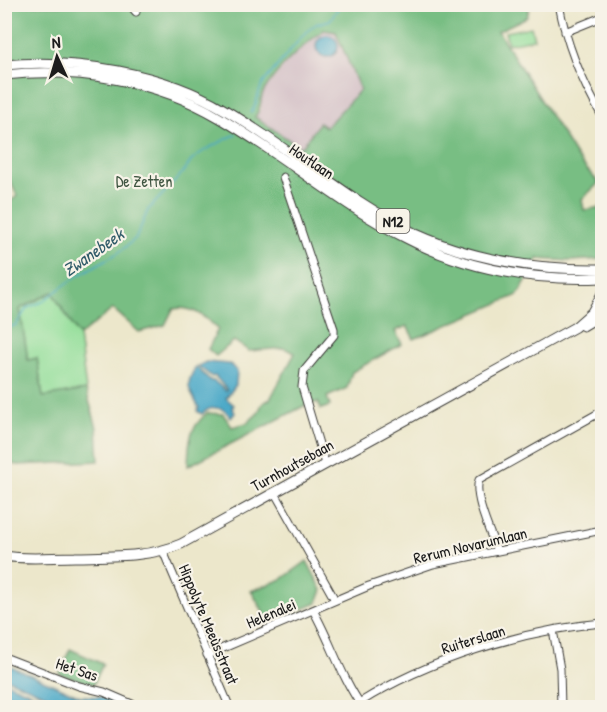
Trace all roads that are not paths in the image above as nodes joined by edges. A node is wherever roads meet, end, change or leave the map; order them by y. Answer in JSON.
{"nodes":[{"id":1,"x":129,"y":4,"type":"edge"},
{"id":2,"x":559,"y":4,"type":"edge"},
{"id":3,"x":136,"y":12,"type":"dead end"},
{"id":4,"x":603,"y":17,"type":"edge"},
{"id":5,"x":565,"y":32,"type":"junction"},
{"id":6,"x":4,"y":65,"type":"edge"},
{"id":7,"x":4,"y":75,"type":"edge"},
{"id":8,"x":603,"y":116,"type":"edge"},
{"id":9,"x":283,"y":177,"type":"dead end"},
{"id":10,"x":603,"y":270,"type":"edge"},
{"id":11,"x":603,"y":278,"type":"edge"},
{"id":12,"x":602,"y":299,"type":"edge"},
{"id":13,"x":603,"y":311,"type":"edge"},
{"id":14,"x":575,"y":327,"type":"junction"},
{"id":15,"x":603,"y":413,"type":"edge"},
{"id":16,"x":325,"y":464,"type":"junction"},
{"id":17,"x":275,"y":493,"type":"junction"},
{"id":18,"x":603,"y":530,"type":"edge"},
{"id":19,"x":163,"y":551,"type":"junction"},
{"id":20,"x":497,"y":551,"type":"junction"},
{"id":21,"x":4,"y":556,"type":"edge"},
{"id":22,"x":333,"y":600,"type":"junction"},
{"id":23,"x":316,"y":609,"type":"junction"},
{"id":24,"x":603,"y":623,"type":"edge"},
{"id":25,"x":553,"y":630,"type":"junction"},
{"id":26,"x":207,"y":655,"type":"junction"},
{"id":27,"x":4,"y":657,"type":"edge"},
{"id":28,"x":361,"y":705,"type":"edge"},
{"id":29,"x":141,"y":708,"type":"edge"},
{"id":30,"x":230,"y":708,"type":"edge"},
{"id":31,"x":561,"y":708,"type":"edge"}],
"edges":[{"from":1,"to":3,"type":"street"},
{"from":2,"to":5,"type":"street"},
{"from":4,"to":5,"type":"street"},
{"from":5,"to":8,"type":"street"},
{"from":6,"to":10,"type":"main road","name":"Houtlaan","number":"N12"},
{"from":7,"to":11,"type":"main road","name":"Houtlaan","number":"N12"},
{"from":9,"to":16,"type":"street"},
{"from":12,"to":14,"type":"main road","name":"Turnhoutsebaan"},
{"from":13,"to":14,"type":"main road","name":"Turnhoutsebaan"},
{"from":14,"to":16,"type":"main road","name":"Turnhoutsebaan"},
{"from":15,"to":20,"type":"street"},
{"from":16,"to":17,"type":"main road","name":"Turnhoutsebaan"},
{"from":17,"to":19,"type":"main road","name":"Turnhoutsebaan"},
{"from":17,"to":22,"type":"street"},
{"from":18,"to":20,"type":"street","name":"Rerum Novarumlaan"},
{"from":19,"to":21,"type":"main road","name":"Turnhoutsebaan"},
{"from":19,"to":26,"type":"street","name":"Hippolyte Meeùsstraat"},
{"from":20,"to":22,"type":"street","name":"Rerum Novarumlaan"},
{"from":22,"to":23,"type":"street","name":"Rerum Novarumlaan"},
{"from":23,"to":26,"type":"street","name":"Helenalei"},
{"from":23,"to":28,"type":"street"},
{"from":24,"to":25,"type":"street","name":"Ruiterslaan"},
{"from":25,"to":28,"type":"street","name":"Ruiterslaan"},
{"from":25,"to":31,"type":"street"},
{"from":26,"to":30,"type":"street","name":"Hippolyte Meeùsstraat"},
{"from":27,"to":29,"type":"street","name":"Het Sas"}]}
